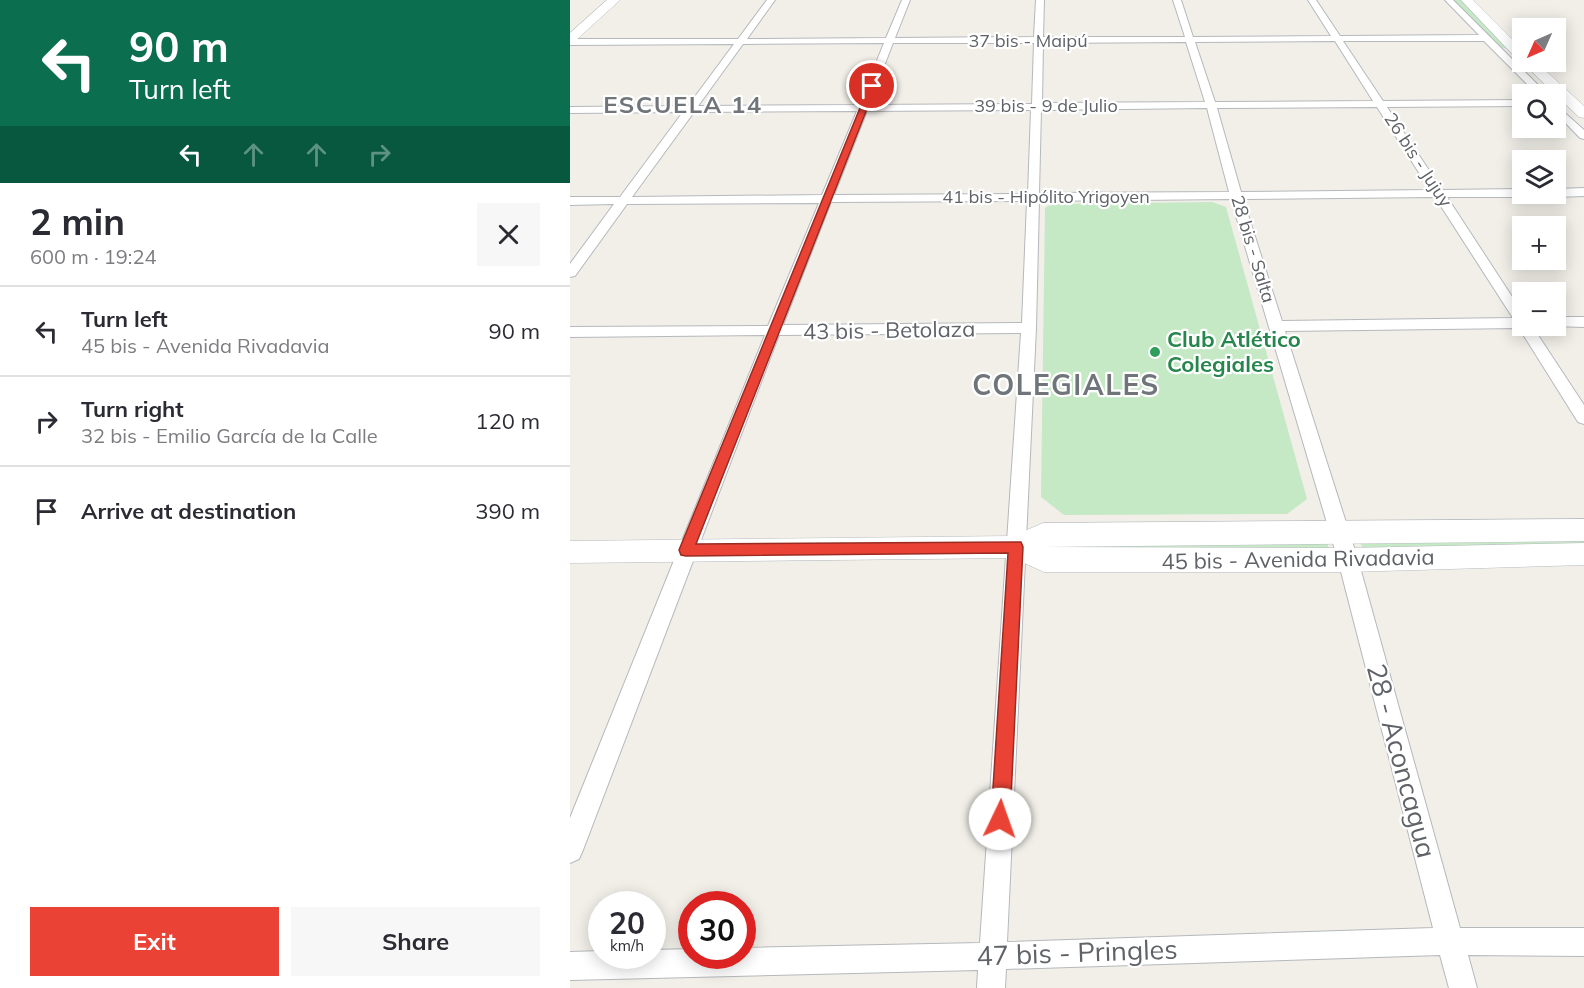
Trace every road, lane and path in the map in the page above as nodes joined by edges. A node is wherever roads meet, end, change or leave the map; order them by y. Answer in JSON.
{"nodes":[{"id":1,"x":614,"y":0,"type":"edge"},
{"id":2,"x":771,"y":0,"type":"edge"},
{"id":3,"x":906,"y":0,"type":"edge"},
{"id":4,"x":1040,"y":0,"type":"edge"},
{"id":5,"x":1177,"y":0,"type":"edge"},
{"id":6,"x":1312,"y":0,"type":"edge"},
{"id":7,"x":1449,"y":0,"type":"edge"},
{"id":8,"x":1467,"y":0,"type":"edge"},
{"id":9,"x":1485,"y":38,"type":"junction"},
{"id":10,"x":1337,"y":39,"type":"junction"},
{"id":11,"x":570,"y":40,"type":"edge"},
{"id":12,"x":1038,"y":40,"type":"junction"},
{"id":13,"x":1189,"y":40,"type":"junction"},
{"id":14,"x":740,"y":42,"type":"junction"},
{"id":15,"x":889,"y":42,"type":"junction"},
{"id":16,"x":1512,"y":47,"type":"edge"},
{"id":17,"x":1505,"y":58,"type":"junction"},
{"id":18,"x":1512,"y":58,"type":"edge"},
{"id":19,"x":1540,"y":72,"type":"edge"},
{"id":20,"x":1532,"y":84,"type":"edge"},
{"id":21,"x":1512,"y":103,"type":"edge"},
{"id":22,"x":1382,"y":104,"type":"junction"},
{"id":23,"x":1211,"y":105,"type":"junction"},
{"id":24,"x":1035,"y":106,"type":"junction"},
{"id":25,"x":864,"y":108,"type":"junction"},
{"id":26,"x":570,"y":110,"type":"edge"},
{"id":27,"x":689,"y":110,"type":"junction"},
{"id":28,"x":1580,"y":110,"type":"edge"},
{"id":29,"x":1566,"y":116,"type":"edge"},
{"id":30,"x":1584,"y":136,"type":"edge"},
{"id":31,"x":1584,"y":192,"type":"edge"},
{"id":32,"x":1512,"y":193,"type":"edge"},
{"id":33,"x":1566,"y":193,"type":"edge"},
{"id":34,"x":1440,"y":194,"type":"junction"},
{"id":35,"x":1236,"y":196,"type":"junction"},
{"id":36,"x":1033,"y":197,"type":"junction"},
{"id":37,"x":829,"y":199,"type":"junction"},
{"id":38,"x":624,"y":200,"type":"junction"},
{"id":39,"x":570,"y":201,"type":"edge"},
{"id":40,"x":570,"y":273,"type":"edge"},
{"id":41,"x":1512,"y":306,"type":"edge"},
{"id":42,"x":1566,"y":322,"type":"edge"},
{"id":43,"x":1584,"y":322,"type":"edge"},
{"id":44,"x":1512,"y":323,"type":"edge"},
{"id":45,"x":1276,"y":326,"type":"junction"},
{"id":46,"x":1029,"y":328,"type":"junction"},
{"id":47,"x":570,"y":332,"type":"edge"},
{"id":48,"x":774,"y":332,"type":"junction"},
{"id":49,"x":1531,"y":336,"type":"edge"},
{"id":50,"x":1584,"y":418,"type":"edge"},
{"id":51,"x":1584,"y":530,"type":"edge"},
{"id":52,"x":1339,"y":534,"type":"junction"},
{"id":53,"x":1016,"y":547,"type":"junction"},
{"id":54,"x":686,"y":550,"type":"junction"},
{"id":55,"x":570,"y":552,"type":"edge"},
{"id":56,"x":1584,"y":554,"type":"edge"},
{"id":57,"x":1348,"y":560,"type":"junction"},
{"id":58,"x":570,"y":850,"type":"edge"},
{"id":59,"x":1449,"y":940,"type":"junction"},
{"id":60,"x":1584,"y":942,"type":"edge"},
{"id":61,"x":992,"y":956,"type":"junction"},
{"id":62,"x":570,"y":966,"type":"edge"},
{"id":63,"x":991,"y":988,"type":"edge"},
{"id":64,"x":1463,"y":988,"type":"edge"}],
"edges":[{"from":1,"to":11,"type":"main road"},
{"from":2,"to":14,"type":"street"},
{"from":3,"to":15,"type":"street"},
{"from":4,"to":12,"type":"street"},
{"from":5,"to":13,"type":"street","name":"28 bis - Salta"},
{"from":6,"to":10,"type":"street","name":"26 bis - Jujuy"},
{"from":7,"to":9,"type":"street"},
{"from":8,"to":16,"type":"main road"},
{"from":9,"to":10,"type":"street","name":"37 bis - Maipú"},
{"from":9,"to":17,"type":"street"},
{"from":10,"to":13,"type":"street","name":"37 bis - Maipú"},
{"from":10,"to":22,"type":"street","name":"26 bis - Jujuy"},
{"from":11,"to":14,"type":"street","name":"37 bis - Maipú"},
{"from":12,"to":13,"type":"street","name":"37 bis - Maipú"},
{"from":12,"to":15,"type":"street","name":"37 bis - Maipú"},
{"from":12,"to":24,"type":"street"},
{"from":13,"to":23,"type":"street","name":"28 bis - Salta"},
{"from":14,"to":15,"type":"street","name":"37 bis - Maipú"},
{"from":14,"to":27,"type":"street"},
{"from":15,"to":25,"type":"street"},
{"from":17,"to":18,"type":"street"},
{"from":17,"to":20,"type":"street"},
{"from":19,"to":28,"type":"main road"},
{"from":21,"to":22,"type":"street","name":"39 bis - 9 de Julio"},
{"from":22,"to":23,"type":"street","name":"39 bis - 9 de Julio"},
{"from":22,"to":34,"type":"street","name":"26 bis - Jujuy"},
{"from":23,"to":24,"type":"street","name":"39 bis - 9 de Julio"},
{"from":23,"to":35,"type":"street","name":"28 bis - Salta"},
{"from":24,"to":25,"type":"street","name":"39 bis - 9 de Julio"},
{"from":24,"to":36,"type":"street"},
{"from":25,"to":27,"type":"street","name":"39 bis - 9 de Julio"},
{"from":25,"to":37,"type":"street"},
{"from":26,"to":27,"type":"street","name":"39 bis - 9 de Julio"},
{"from":27,"to":38,"type":"street"},
{"from":29,"to":30,"type":"street"},
{"from":31,"to":33,"type":"street"},
{"from":32,"to":34,"type":"street","name":"41 bis - Hipólito Yrigoyen"},
{"from":34,"to":35,"type":"street","name":"41 bis - Hipólito Yrigoyen"},
{"from":34,"to":41,"type":"street","name":"26 bis - Jujuy"},
{"from":35,"to":36,"type":"street","name":"41 bis - Hipólito Yrigoyen"},
{"from":35,"to":45,"type":"street","name":"28 bis - Salta"},
{"from":36,"to":37,"type":"street","name":"41 bis - Hipólito Yrigoyen"},
{"from":36,"to":46,"type":"street"},
{"from":37,"to":38,"type":"street","name":"41 bis - Hipólito Yrigoyen"},
{"from":37,"to":48,"type":"street"},
{"from":38,"to":39,"type":"street","name":"41 bis - Hipólito Yrigoyen"},
{"from":38,"to":40,"type":"street"},
{"from":42,"to":43,"type":"street"},
{"from":44,"to":45,"type":"street"},
{"from":45,"to":52,"type":"street","name":"28 bis - Salta"},
{"from":46,"to":48,"type":"street","name":"43 bis - Betolaza"},
{"from":46,"to":53,"type":"street"},
{"from":47,"to":48,"type":"street","name":"43 bis - Betolaza"},
{"from":48,"to":54,"type":"street"},
{"from":49,"to":50,"type":"street","name":"26 bis - Jujuy"},
{"from":51,"to":52,"type":"main road","name":"45 bis - Avenida Rivadavia"},
{"from":52,"to":53,"type":"main road","name":"45 bis - Avenida Rivadavia"},
{"from":52,"to":57,"type":"street","name":"28 - Aconcagua"},
{"from":53,"to":54,"type":"main road","name":"45 bis - Avenida Rivadavia"},
{"from":53,"to":57,"type":"main road","name":"45 bis - Avenida Rivadavia"},
{"from":53,"to":61,"type":"street"},
{"from":54,"to":55,"type":"main road","name":"45 bis - Avenida Rivadavia"},
{"from":54,"to":58,"type":"street"},
{"from":56,"to":57,"type":"main road","name":"45 bis - Avenida Rivadavia"},
{"from":57,"to":59,"type":"street","name":"28 - Aconcagua"},
{"from":59,"to":60,"type":"street","name":"47 bis - Pringles"},
{"from":59,"to":61,"type":"street","name":"47 bis - Pringles"},
{"from":59,"to":64,"type":"street","name":"28 - Aconcagua"},
{"from":61,"to":62,"type":"street","name":"47 bis - Pringles"},
{"from":61,"to":63,"type":"street"}]}
